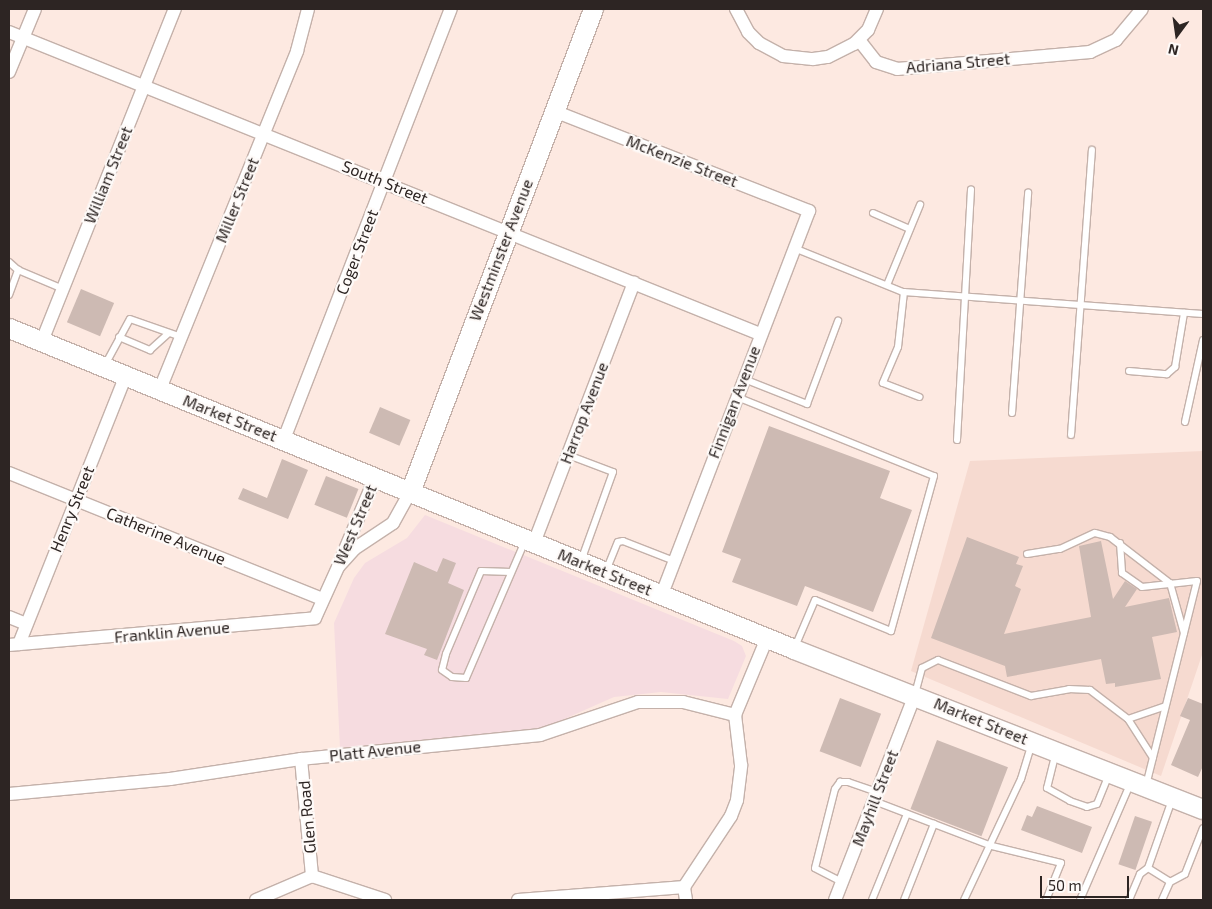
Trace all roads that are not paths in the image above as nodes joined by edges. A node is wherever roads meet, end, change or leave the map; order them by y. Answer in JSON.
{"nodes":[{"id":1,"x":35,"y":9,"type":"edge"},
{"id":2,"x":175,"y":9,"type":"edge"},
{"id":3,"x":308,"y":9,"type":"edge"},
{"id":4,"x":451,"y":9,"type":"edge"},
{"id":5,"x":593,"y":9,"type":"edge"},
{"id":6,"x":736,"y":9,"type":"edge"},
{"id":7,"x":877,"y":9,"type":"edge"},
{"id":8,"x":1142,"y":9,"type":"edge"},
{"id":9,"x":9,"y":32,"type":"edge"},
{"id":10,"x":22,"y":38,"type":"junction"},
{"id":11,"x":859,"y":40,"type":"junction"},
{"id":12,"x":9,"y":72,"type":"edge"},
{"id":13,"x":143,"y":86,"type":"junction"},
{"id":14,"x":554,"y":111,"type":"junction"},
{"id":15,"x":263,"y":134,"type":"junction"},
{"id":16,"x":1092,"y":150,"type":"dead end"},
{"id":17,"x":384,"y":182,"type":"junction"},
{"id":18,"x":970,"y":189,"type":"dead end"},
{"id":19,"x":1028,"y":193,"type":"dead end"},
{"id":20,"x":920,"y":205,"type":"dead end"},
{"id":21,"x":809,"y":211,"type":"joint"},
{"id":22,"x":873,"y":213,"type":"dead end"},
{"id":23,"x":910,"y":229,"type":"junction"},
{"id":24,"x":508,"y":232,"type":"junction"},
{"id":25,"x":794,"y":248,"type":"junction"},
{"id":26,"x":9,"y":262,"type":"edge"},
{"id":27,"x":18,"y":270,"type":"junction"},
{"id":28,"x":634,"y":283,"type":"junction"},
{"id":29,"x":887,"y":285,"type":"junction"},
{"id":30,"x":63,"y":290,"type":"junction"},
{"id":31,"x":904,"y":292,"type":"junction"},
{"id":32,"x":9,"y":295,"type":"edge"},
{"id":33,"x":966,"y":296,"type":"junction"},
{"id":34,"x":1022,"y":301,"type":"junction"},
{"id":35,"x":1082,"y":305,"type":"junction"},
{"id":36,"x":1184,"y":313,"type":"junction"},
{"id":37,"x":1203,"y":314,"type":"edge"},
{"id":38,"x":838,"y":321,"type":"dead end"},
{"id":39,"x":9,"y":328,"type":"edge"},
{"id":40,"x":760,"y":334,"type":"junction"},
{"id":41,"x":175,"y":335,"type":"junction"},
{"id":42,"x":119,"y":337,"type":"junction"},
{"id":43,"x":1203,"y":340,"type":"edge"},
{"id":44,"x":42,"y":342,"type":"junction"},
{"id":45,"x":104,"y":366,"type":"junction"},
{"id":46,"x":1129,"y":371,"type":"dead end"},
{"id":47,"x":126,"y":375,"type":"junction"},
{"id":48,"x":742,"y":379,"type":"junction"},
{"id":49,"x":160,"y":389,"type":"junction"},
{"id":50,"x":735,"y":397,"type":"junction"},
{"id":51,"x":919,"y":397,"type":"dead end"},
{"id":52,"x":1012,"y":413,"type":"dead end"},
{"id":53,"x":1185,"y":422,"type":"dead end"},
{"id":54,"x":1071,"y":435,"type":"dead end"},
{"id":55,"x":284,"y":439,"type":"junction"},
{"id":56,"x":957,"y":440,"type":"dead end"},
{"id":57,"x":568,"y":455,"type":"junction"},
{"id":58,"x":9,"y":473,"type":"edge"},
{"id":59,"x":374,"y":478,"type":"junction"},
{"id":60,"x":410,"y":492,"type":"junction"},
{"id":61,"x":75,"y":500,"type":"junction"},
{"id":62,"x":530,"y":542,"type":"junction"},
{"id":63,"x":1120,"y":543,"type":"junction"},
{"id":64,"x":1027,"y":554,"type":"dead end"},
{"id":65,"x":674,"y":561,"type":"junction"},
{"id":66,"x":581,"y":562,"type":"junction"},
{"id":67,"x":335,"y":572,"type":"junction"},
{"id":68,"x":511,"y":572,"type":"junction"},
{"id":69,"x":606,"y":572,"type":"junction"},
{"id":70,"x":1170,"y":583,"type":"junction"},
{"id":71,"x":662,"y":594,"type":"junction"},
{"id":72,"x":323,"y":599,"type":"junction"},
{"id":73,"x":9,"y":617,"type":"edge"},
{"id":74,"x":26,"y":624,"type":"junction"},
{"id":75,"x":1184,"y":634,"type":"junction"},
{"id":76,"x":767,"y":638,"type":"junction"},
{"id":77,"x":14,"y":644,"type":"edge"},
{"id":78,"x":794,"y":649,"type":"junction"},
{"id":79,"x":915,"y":695,"type":"junction"},
{"id":80,"x":1165,"y":706,"type":"junction"},
{"id":81,"x":735,"y":715,"type":"junction"},
{"id":82,"x":1128,"y":719,"type":"junction"},
{"id":83,"x":1032,"y":742,"type":"junction"},
{"id":84,"x":1056,"y":751,"type":"junction"},
{"id":85,"x":1153,"y":758,"type":"junction"},
{"id":86,"x":301,"y":759,"type":"junction"},
{"id":87,"x":1110,"y":772,"type":"junction"},
{"id":88,"x":1138,"y":784,"type":"junction"},
{"id":89,"x":9,"y":794,"type":"edge"},
{"id":90,"x":1173,"y":796,"type":"junction"},
{"id":91,"x":875,"y":797,"type":"junction"},
{"id":92,"x":1203,"y":809,"type":"edge"},
{"id":93,"x":907,"y":814,"type":"junction"},
{"id":94,"x":934,"y":824,"type":"junction"},
{"id":95,"x":1203,"y":828,"type":"edge"},
{"id":96,"x":992,"y":846,"type":"junction"},
{"id":97,"x":1148,"y":868,"type":"junction"},
{"id":98,"x":312,"y":876,"type":"junction"},
{"id":99,"x":842,"y":882,"type":"junction"},
{"id":100,"x":1170,"y":882,"type":"junction"},
{"id":101,"x":684,"y":886,"type":"junction"},
{"id":102,"x":256,"y":900,"type":"edge"},
{"id":103,"x":385,"y":900,"type":"edge"},
{"id":104,"x":518,"y":900,"type":"edge"},
{"id":105,"x":686,"y":900,"type":"edge"},
{"id":106,"x":835,"y":900,"type":"edge"},
{"id":107,"x":872,"y":900,"type":"edge"},
{"id":108,"x":904,"y":900,"type":"edge"},
{"id":109,"x":964,"y":900,"type":"edge"},
{"id":110,"x":1046,"y":900,"type":"edge"},
{"id":111,"x":1080,"y":900,"type":"edge"},
{"id":112,"x":1129,"y":900,"type":"edge"},
{"id":113,"x":1162,"y":900,"type":"edge"}],
"edges":[{"from":1,"to":10,"type":"street"},
{"from":2,"to":13,"type":"street","name":"William Street"},
{"from":3,"to":15,"type":"street","name":"Miller Street"},
{"from":4,"to":17,"type":"street","name":"Coger Street"},
{"from":5,"to":14,"type":"main road","name":"Westminster Avenue"},
{"from":6,"to":11,"type":"street"},
{"from":7,"to":11,"type":"street"},
{"from":8,"to":11,"type":"street","name":"Adriana Street"},
{"from":9,"to":10,"type":"street","name":"South Street"},
{"from":10,"to":12,"type":"street"},
{"from":10,"to":13,"type":"street","name":"South Street"},
{"from":13,"to":15,"type":"street","name":"South Street"},
{"from":13,"to":30,"type":"street","name":"William Street"},
{"from":14,"to":21,"type":"street","name":"McKenzie Street"},
{"from":14,"to":24,"type":"main road","name":"Westminster Avenue"},
{"from":15,"to":17,"type":"street","name":"South Street"},
{"from":15,"to":41,"type":"street","name":"Miller Street"},
{"from":16,"to":35,"type":"lane"},
{"from":17,"to":24,"type":"street","name":"South Street"},
{"from":17,"to":55,"type":"street","name":"Coger Street"},
{"from":18,"to":33,"type":"lane"},
{"from":19,"to":34,"type":"lane"},
{"from":20,"to":23,"type":"lane"},
{"from":21,"to":25,"type":"street","name":"Finnigan Avenue"},
{"from":22,"to":23,"type":"lane"},
{"from":23,"to":29,"type":"lane"},
{"from":24,"to":28,"type":"street","name":"South Street"},
{"from":24,"to":60,"type":"main road","name":"Westminster Avenue"},
{"from":25,"to":29,"type":"lane"},
{"from":25,"to":40,"type":"street","name":"Finnigan Avenue"},
{"from":26,"to":27,"type":"lane"},
{"from":27,"to":30,"type":"lane"},
{"from":27,"to":32,"type":"lane"},
{"from":28,"to":40,"type":"street","name":"South Street"},
{"from":28,"to":57,"type":"street","name":"Harrop Avenue"},
{"from":29,"to":31,"type":"lane"},
{"from":30,"to":44,"type":"street","name":"William Street"},
{"from":31,"to":33,"type":"lane"},
{"from":31,"to":51,"type":"lane"},
{"from":33,"to":34,"type":"lane"},
{"from":33,"to":56,"type":"lane"},
{"from":34,"to":35,"type":"lane"},
{"from":34,"to":52,"type":"lane"},
{"from":35,"to":36,"type":"lane"},
{"from":35,"to":54,"type":"lane"},
{"from":36,"to":37,"type":"lane"},
{"from":36,"to":46,"type":"lane"},
{"from":38,"to":48,"type":"lane"},
{"from":39,"to":44,"type":"main road","name":"Market Street"},
{"from":40,"to":48,"type":"street","name":"Finnigan Avenue"},
{"from":41,"to":42,"type":"lane"},
{"from":41,"to":42,"type":"lane"},
{"from":41,"to":49,"type":"street","name":"Miller Street"},
{"from":42,"to":45,"type":"lane"},
{"from":43,"to":53,"type":"lane"},
{"from":44,"to":45,"type":"main road","name":"Market Street"},
{"from":45,"to":47,"type":"main road","name":"Market Street"},
{"from":47,"to":49,"type":"main road","name":"Market Street"},
{"from":47,"to":61,"type":"street","name":"Henry Street"},
{"from":48,"to":50,"type":"street","name":"Finnigan Avenue"},
{"from":49,"to":55,"type":"main road","name":"Market Street"},
{"from":50,"to":65,"type":"street","name":"Finnigan Avenue"},
{"from":50,"to":78,"type":"lane"},
{"from":55,"to":59,"type":"main road","name":"Market Street"},
{"from":57,"to":62,"type":"street","name":"Harrop Avenue"},
{"from":57,"to":66,"type":"lane"},
{"from":58,"to":61,"type":"street","name":"Catherine Avenue"},
{"from":59,"to":60,"type":"main road","name":"Market Street"},
{"from":59,"to":67,"type":"street","name":"West Street"},
{"from":60,"to":62,"type":"main road","name":"Market Street"},
{"from":60,"to":67,"type":"street","name":"West Street"},
{"from":61,"to":72,"type":"street","name":"Catherine Avenue"},
{"from":61,"to":74,"type":"street","name":"Henry Street"},
{"from":62,"to":66,"type":"main road","name":"Market Street"},
{"from":62,"to":68,"type":"lane"},
{"from":63,"to":64,"type":"lane"},
{"from":63,"to":70,"type":"lane"},
{"from":63,"to":70,"type":"lane"},
{"from":65,"to":69,"type":"lane"},
{"from":65,"to":71,"type":"street","name":"Finnigan Avenue"},
{"from":66,"to":69,"type":"main road","name":"Market Street"},
{"from":67,"to":72,"type":"street","name":"West Street"},
{"from":68,"to":68,"type":"lane"},
{"from":69,"to":71,"type":"main road","name":"Market Street"},
{"from":70,"to":75,"type":"lane"},
{"from":70,"to":75,"type":"lane"},
{"from":71,"to":76,"type":"main road","name":"Market Street"},
{"from":72,"to":77,"type":"street","name":"Franklin Avenue"},
{"from":73,"to":74,"type":"street"},
{"from":74,"to":77,"type":"street","name":"Henry Street"},
{"from":75,"to":80,"type":"lane"},
{"from":76,"to":78,"type":"main road","name":"Market Street"},
{"from":76,"to":81,"type":"street"},
{"from":78,"to":79,"type":"main road","name":"Market Street"},
{"from":79,"to":82,"type":"lane"},
{"from":79,"to":83,"type":"main road","name":"Market Street"},
{"from":79,"to":91,"type":"street","name":"Mayhill Street"},
{"from":80,"to":82,"type":"lane"},
{"from":80,"to":85,"type":"lane"},
{"from":81,"to":86,"type":"street","name":"Platt Avenue"},
{"from":81,"to":101,"type":"street"},
{"from":82,"to":85,"type":"lane"},
{"from":83,"to":84,"type":"main road","name":"Market Street"},
{"from":83,"to":96,"type":"lane"},
{"from":84,"to":87,"type":"main road","name":"Market Street"},
{"from":84,"to":87,"type":"lane"},
{"from":85,"to":88,"type":"lane"},
{"from":86,"to":89,"type":"street","name":"Platt Avenue"},
{"from":86,"to":98,"type":"street","name":"Glen Road"},
{"from":87,"to":88,"type":"main road","name":"Market Street"},
{"from":88,"to":90,"type":"main road","name":"Market Street"},
{"from":88,"to":111,"type":"lane"},
{"from":90,"to":92,"type":"main road","name":"Market Street"},
{"from":90,"to":97,"type":"lane"},
{"from":91,"to":93,"type":"lane"},
{"from":91,"to":99,"type":"street","name":"Mayhill Street"},
{"from":91,"to":99,"type":"lane"},
{"from":93,"to":94,"type":"lane"},
{"from":93,"to":107,"type":"lane"},
{"from":94,"to":96,"type":"lane"},
{"from":94,"to":108,"type":"lane"},
{"from":95,"to":100,"type":"lane"},
{"from":96,"to":109,"type":"lane"},
{"from":96,"to":110,"type":"lane"},
{"from":97,"to":100,"type":"lane"},
{"from":97,"to":112,"type":"lane"},
{"from":98,"to":102,"type":"street"},
{"from":98,"to":103,"type":"street"},
{"from":99,"to":106,"type":"street","name":"Mayhill Street"},
{"from":100,"to":113,"type":"lane"},
{"from":101,"to":104,"type":"street"},
{"from":101,"to":105,"type":"street"}]}
